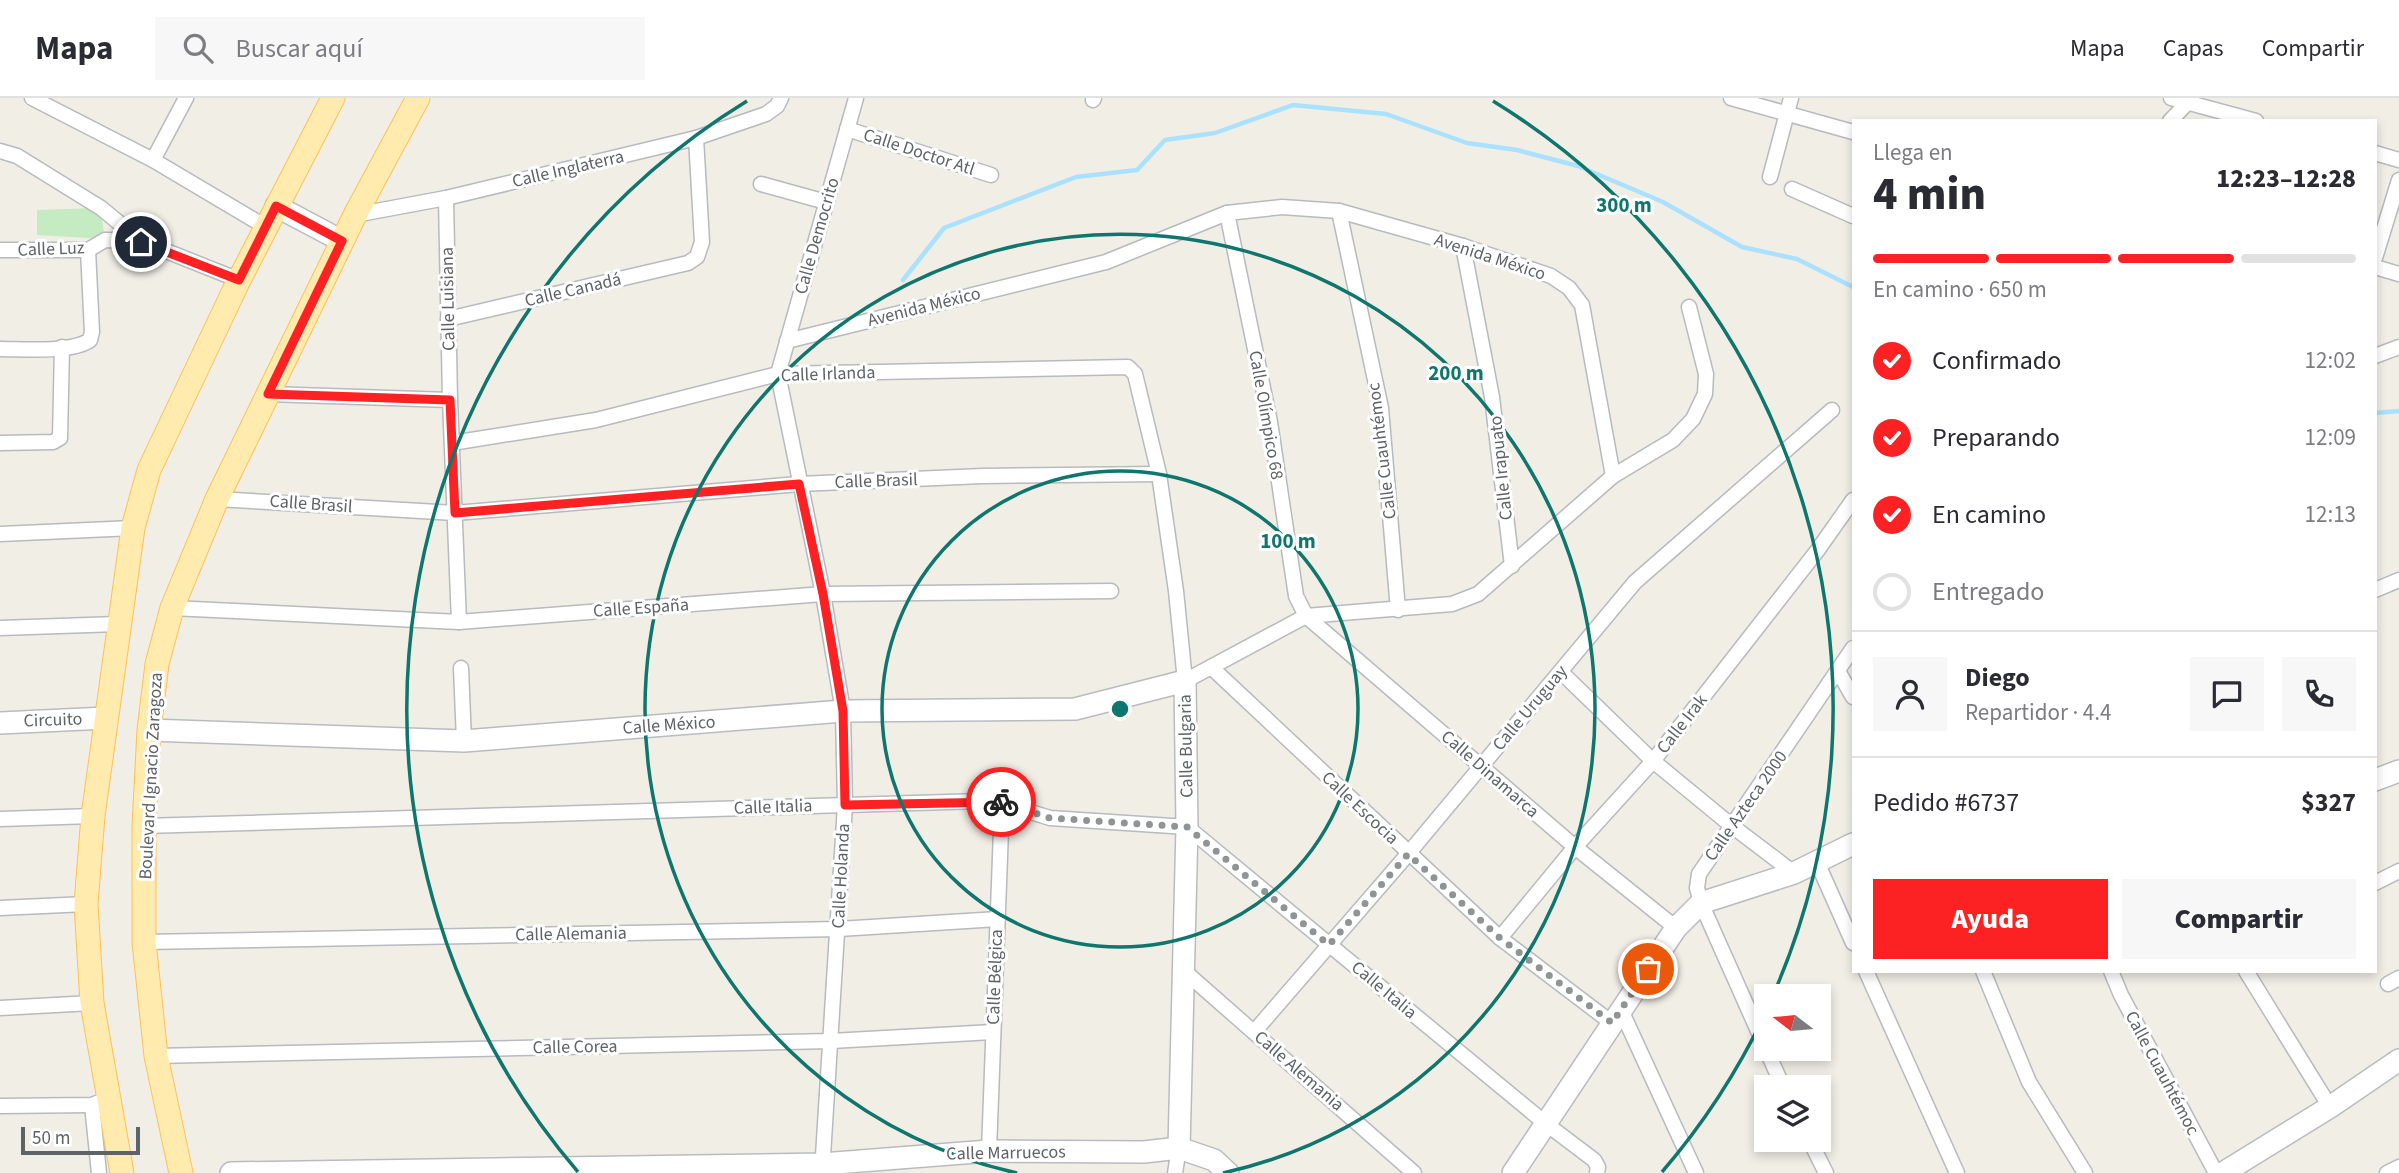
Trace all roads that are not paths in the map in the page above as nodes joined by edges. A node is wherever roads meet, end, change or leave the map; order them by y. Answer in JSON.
{"nodes":[{"id":1,"x":32,"y":98,"type":"edge"},
{"id":2,"x":186,"y":98,"type":"edge"},
{"id":3,"x":332,"y":98,"type":"edge"},
{"id":4,"x":418,"y":98,"type":"edge"},
{"id":5,"x":856,"y":98,"type":"edge"},
{"id":6,"x":1731,"y":98,"type":"edge"},
{"id":7,"x":1791,"y":98,"type":"edge"},
{"id":8,"x":2171,"y":98,"type":"edge"},
{"id":9,"x":2190,"y":100,"type":"edge"},
{"id":10,"x":779,"y":102,"type":"edge"},
{"id":11,"x":60,"y":105,"type":"edge"},
{"id":12,"x":1786,"y":115,"type":"junction"},
{"id":13,"x":2171,"y":119,"type":"edge"},
{"id":14,"x":2250,"y":119,"type":"edge"},
{"id":15,"x":847,"y":129,"type":"junction"},
{"id":16,"x":1852,"y":132,"type":"edge"},
{"id":17,"x":696,"y":138,"type":"junction"},
{"id":18,"x":0,"y":151,"type":"edge"},
{"id":19,"x":2377,"y":154,"type":"edge"},
{"id":20,"x":153,"y":160,"type":"junction"},
{"id":21,"x":2399,"y":160,"type":"edge"},
{"id":22,"x":991,"y":175,"type":"dead end"},
{"id":23,"x":1770,"y":177,"type":"dead end"},
{"id":24,"x":2399,"y":180,"type":"edge"},
{"id":25,"x":761,"y":184,"type":"dead end"},
{"id":26,"x":1792,"y":189,"type":"dead end"},
{"id":27,"x":446,"y":198,"type":"junction"},
{"id":28,"x":826,"y":202,"type":"junction"},
{"id":29,"x":1339,"y":211,"type":"junction"},
{"id":30,"x":1227,"y":212,"type":"junction"},
{"id":31,"x":355,"y":215,"type":"junction"},
{"id":32,"x":1852,"y":216,"type":"edge"},
{"id":33,"x":271,"y":217,"type":"junction"},
{"id":34,"x":342,"y":241,"type":"junction"},
{"id":35,"x":141,"y":242,"type":"junction"},
{"id":36,"x":1463,"y":246,"type":"junction"},
{"id":37,"x":0,"y":250,"type":"edge"},
{"id":38,"x":88,"y":250,"type":"junction"},
{"id":39,"x":2377,"y":252,"type":"edge"},
{"id":40,"x":2377,"y":268,"type":"edge"},
{"id":41,"x":2399,"y":274,"type":"edge"},
{"id":42,"x":239,"y":280,"type":"junction"},
{"id":43,"x":1689,"y":307,"type":"dead end"},
{"id":44,"x":448,"y":319,"type":"junction"},
{"id":45,"x":787,"y":341,"type":"junction"},
{"id":46,"x":62,"y":347,"type":"junction"},
{"id":47,"x":2399,"y":347,"type":"edge"},
{"id":48,"x":0,"y":349,"type":"edge"},
{"id":49,"x":2377,"y":355,"type":"edge"},
{"id":50,"x":1128,"y":367,"type":"joint"},
{"id":51,"x":778,"y":374,"type":"junction"},
{"id":52,"x":268,"y":394,"type":"junction"},
{"id":53,"x":450,"y":400,"type":"junction"},
{"id":54,"x":1832,"y":410,"type":"dead end"},
{"id":55,"x":0,"y":443,"type":"edge"},
{"id":56,"x":452,"y":443,"type":"junction"},
{"id":57,"x":1159,"y":474,"type":"junction"},
{"id":58,"x":1613,"y":475,"type":"junction"},
{"id":59,"x":799,"y":484,"type":"junction"},
{"id":60,"x":217,"y":499,"type":"junction"},
{"id":61,"x":1852,"y":501,"type":"edge"},
{"id":62,"x":455,"y":513,"type":"junction"},
{"id":63,"x":133,"y":528,"type":"junction"},
{"id":64,"x":0,"y":534,"type":"edge"},
{"id":65,"x":1512,"y":566,"type":"junction"},
{"id":66,"x":2399,"y":580,"type":"edge"},
{"id":67,"x":2377,"y":589,"type":"edge"},
{"id":68,"x":1111,"y":592,"type":"dead end"},
{"id":69,"x":823,"y":594,"type":"junction"},
{"id":70,"x":172,"y":608,"type":"junction"},
{"id":71,"x":1398,"y":610,"type":"junction"},
{"id":72,"x":1306,"y":616,"type":"junction"},
{"id":73,"x":459,"y":622,"type":"junction"},
{"id":74,"x":118,"y":624,"type":"junction"},
{"id":75,"x":0,"y":628,"type":"edge"},
{"id":76,"x":1852,"y":650,"type":"edge"},
{"id":77,"x":1211,"y":667,"type":"junction"},
{"id":78,"x":461,"y":668,"type":"dead end"},
{"id":79,"x":1839,"y":671,"type":"junction"},
{"id":80,"x":1561,"y":672,"type":"junction"},
{"id":81,"x":1185,"y":681,"type":"junction"},
{"id":82,"x":1852,"y":695,"type":"edge"},
{"id":83,"x":843,"y":711,"type":"junction"},
{"id":84,"x":106,"y":718,"type":"junction"},
{"id":85,"x":0,"y":723,"type":"edge"},
{"id":86,"x":149,"y":730,"type":"junction"},
{"id":87,"x":464,"y":741,"type":"junction"},
{"id":88,"x":1653,"y":761,"type":"junction"},
{"id":89,"x":1480,"y":765,"type":"junction"},
{"id":90,"x":1002,"y":803,"type":"junction"},
{"id":91,"x":845,"y":805,"type":"junction"},
{"id":92,"x":93,"y":816,"type":"junction"},
{"id":93,"x":0,"y":819,"type":"edge"},
{"id":94,"x":145,"y":826,"type":"junction"},
{"id":95,"x":1732,"y":826,"type":"junction"},
{"id":96,"x":1187,"y":827,"type":"junction"},
{"id":97,"x":1852,"y":844,"type":"edge"},
{"id":98,"x":1575,"y":847,"type":"junction"},
{"id":99,"x":1408,"y":854,"type":"junction"},
{"id":100,"x":1817,"y":862,"type":"junction"},
{"id":101,"x":2399,"y":871,"type":"edge"},
{"id":102,"x":1794,"y":873,"type":"junction"},
{"id":103,"x":2377,"y":882,"type":"edge"},
{"id":104,"x":1701,"y":903,"type":"junction"},
{"id":105,"x":86,"y":904,"type":"junction"},
{"id":106,"x":0,"y":908,"type":"edge"},
{"id":107,"x":998,"y":919,"type":"junction"},
{"id":108,"x":1675,"y":928,"type":"junction"},
{"id":109,"x":839,"y":929,"type":"junction"},
{"id":110,"x":1500,"y":938,"type":"junction"},
{"id":111,"x":1852,"y":941,"type":"edge"},
{"id":112,"x":144,"y":942,"type":"junction"},
{"id":113,"x":1329,"y":945,"type":"junction"},
{"id":114,"x":1184,"y":970,"type":"junction"},
{"id":115,"x":1867,"y":973,"type":"edge"},
{"id":116,"x":1984,"y":973,"type":"edge"},
{"id":117,"x":2112,"y":973,"type":"edge"},
{"id":118,"x":2247,"y":973,"type":"edge"},
{"id":119,"x":92,"y":1003,"type":"junction"},
{"id":120,"x":0,"y":1008,"type":"edge"},
{"id":121,"x":1616,"y":1016,"type":"junction"},
{"id":122,"x":993,"y":1032,"type":"junction"},
{"id":123,"x":1254,"y":1032,"type":"junction"},
{"id":124,"x":831,"y":1041,"type":"junction"},
{"id":125,"x":156,"y":1056,"type":"junction"},
{"id":126,"x":2399,"y":1060,"type":"edge"},
{"id":127,"x":1778,"y":1075,"type":"edge"},
{"id":128,"x":101,"y":1102,"type":"junction"},
{"id":129,"x":0,"y":1106,"type":"edge"},
{"id":130,"x":2330,"y":1107,"type":"junction"},
{"id":131,"x":1545,"y":1123,"type":"junction"},
{"id":132,"x":1179,"y":1148,"type":"junction"},
{"id":133,"x":989,"y":1151,"type":"junction"},
{"id":134,"x":1816,"y":1152,"type":"edge"},
{"id":135,"x":2399,"y":1167,"type":"edge"},
{"id":136,"x":693,"y":1169,"type":"edge"},
{"id":137,"x":822,"y":1169,"type":"edge"},
{"id":138,"x":582,"y":1170,"type":"edge"},
{"id":139,"x":464,"y":1171,"type":"edge"},
{"id":140,"x":99,"y":1173,"type":"edge"},
{"id":141,"x":122,"y":1173,"type":"edge"},
{"id":142,"x":181,"y":1173,"type":"edge"},
{"id":143,"x":231,"y":1173,"type":"edge"},
{"id":144,"x":1175,"y":1173,"type":"edge"},
{"id":145,"x":1228,"y":1173,"type":"edge"},
{"id":146,"x":1414,"y":1173,"type":"edge"},
{"id":147,"x":1513,"y":1173,"type":"edge"},
{"id":148,"x":1597,"y":1173,"type":"edge"},
{"id":149,"x":1696,"y":1173,"type":"edge"},
{"id":150,"x":1826,"y":1173,"type":"edge"},
{"id":151,"x":1957,"y":1173,"type":"edge"},
{"id":152,"x":2085,"y":1173,"type":"edge"},
{"id":153,"x":2216,"y":1173,"type":"edge"},
{"id":154,"x":2223,"y":1173,"type":"edge"},
{"id":155,"x":2387,"y":1173,"type":"edge"}],
"edges":[{"from":1,"to":11,"type":"street"},
{"from":2,"to":20,"type":"street"},
{"from":3,"to":33,"type":"main road"},
{"from":4,"to":31,"type":"main road","name":"Boulevard Ignacio Zaragoza"},
{"from":5,"to":15,"type":"street","name":"Calle Democrito"},
{"from":6,"to":12,"type":"street"},
{"from":7,"to":12,"type":"street"},
{"from":8,"to":9,"type":"street"},
{"from":9,"to":13,"type":"street"},
{"from":9,"to":14,"type":"street"},
{"from":10,"to":17,"type":"street","name":"Calle Inglaterra"},
{"from":11,"to":20,"type":"street"},
{"from":12,"to":16,"type":"street"},
{"from":12,"to":23,"type":"street"},
{"from":15,"to":22,"type":"street","name":"Calle Doctor Atl"},
{"from":15,"to":28,"type":"street","name":"Calle Democrito"},
{"from":17,"to":27,"type":"street","name":"Calle Inglaterra"},
{"from":17,"to":44,"type":"street","name":"Calle Canadá"},
{"from":18,"to":35,"type":"street"},
{"from":19,"to":21,"type":"street"},
{"from":20,"to":33,"type":"street"},
{"from":24,"to":39,"type":"street"},
{"from":25,"to":28,"type":"street"},
{"from":26,"to":32,"type":"street"},
{"from":27,"to":31,"type":"street","name":"Calle Inglaterra"},
{"from":27,"to":44,"type":"street","name":"Calle Luisiana"},
{"from":28,"to":45,"type":"street","name":"Calle Democrito"},
{"from":29,"to":30,"type":"street","name":"Avenida México"},
{"from":29,"to":36,"type":"street","name":"Avenida México"},
{"from":29,"to":71,"type":"street","name":"Calle Cuauhtémoc"},
{"from":30,"to":45,"type":"street","name":"Avenida México"},
{"from":30,"to":72,"type":"street","name":"Calle Olímpico 68"},
{"from":31,"to":34,"type":"main road","name":"Boulevard Ignacio Zaragoza"},
{"from":33,"to":34,"type":"street"},
{"from":33,"to":42,"type":"main road"},
{"from":34,"to":52,"type":"main road","name":"Boulevard Ignacio Zaragoza"},
{"from":35,"to":38,"type":"street","name":"Calle Luz"},
{"from":35,"to":42,"type":"street"},
{"from":36,"to":58,"type":"street","name":"Avenida México"},
{"from":36,"to":65,"type":"street","name":"Calle Irapuato"},
{"from":37,"to":38,"type":"street","name":"Calle Luz"},
{"from":38,"to":46,"type":"street"},
{"from":40,"to":41,"type":"street"},
{"from":42,"to":63,"type":"main road"},
{"from":43,"to":58,"type":"street"},
{"from":44,"to":53,"type":"street","name":"Calle Luisiana"},
{"from":45,"to":51,"type":"street","name":"Calle Democrito"},
{"from":46,"to":48,"type":"street"},
{"from":46,"to":55,"type":"street"},
{"from":47,"to":49,"type":"street"},
{"from":50,"to":51,"type":"street","name":"Calle Irlanda"},
{"from":50,"to":57,"type":"street","name":"Calle Bulgaria"},
{"from":51,"to":56,"type":"street","name":"Calle Irlanda"},
{"from":51,"to":59,"type":"street","name":"Calle Holanda"},
{"from":52,"to":53,"type":"street"},
{"from":52,"to":60,"type":"main road","name":"Boulevard Ignacio Zaragoza"},
{"from":53,"to":56,"type":"street","name":"Calle Luisiana"},
{"from":54,"to":80,"type":"street","name":"Calle Uruguay"},
{"from":56,"to":62,"type":"street","name":"Calle Luisiana"},
{"from":57,"to":59,"type":"street","name":"Calle Brasil"},
{"from":57,"to":81,"type":"street","name":"Calle Bulgaria"},
{"from":58,"to":65,"type":"street"},
{"from":59,"to":62,"type":"street","name":"Calle Brasil"},
{"from":59,"to":69,"type":"street","name":"Calle Holanda"},
{"from":60,"to":62,"type":"street","name":"Calle Brasil"},
{"from":60,"to":70,"type":"main road","name":"Boulevard Ignacio Zaragoza"},
{"from":61,"to":88,"type":"street","name":"Calle Irak"},
{"from":62,"to":73,"type":"street","name":"Calle Luisiana"},
{"from":63,"to":64,"type":"street"},
{"from":63,"to":74,"type":"main road"},
{"from":65,"to":71,"type":"street"},
{"from":66,"to":67,"type":"street"},
{"from":68,"to":69,"type":"street","name":"Calle España"},
{"from":69,"to":73,"type":"street","name":"Calle España"},
{"from":69,"to":83,"type":"street","name":"Calle Holanda"},
{"from":70,"to":73,"type":"street","name":"Calle España"},
{"from":70,"to":86,"type":"main road","name":"Boulevard Ignacio Zaragoza"},
{"from":71,"to":72,"type":"street"},
{"from":72,"to":77,"type":"street"},
{"from":72,"to":89,"type":"street","name":"Calle Dinamarca"},
{"from":74,"to":75,"type":"street"},
{"from":74,"to":84,"type":"main road"},
{"from":76,"to":79,"type":"street","name":"Calle Azteca 2000"},
{"from":77,"to":81,"type":"street"},
{"from":77,"to":99,"type":"street","name":"Calle Escocia"},
{"from":78,"to":87,"type":"street"},
{"from":79,"to":82,"type":"street"},
{"from":79,"to":95,"type":"street","name":"Calle Azteca 2000"},
{"from":80,"to":88,"type":"street"},
{"from":80,"to":89,"type":"street","name":"Calle Uruguay"},
{"from":81,"to":83,"type":"street","name":"Calle México"},
{"from":81,"to":96,"type":"street","name":"Calle Bulgaria"},
{"from":83,"to":87,"type":"street","name":"Calle México"},
{"from":83,"to":91,"type":"street","name":"Calle Holanda"},
{"from":84,"to":85,"type":"street","name":"Circuito"},
{"from":84,"to":92,"type":"main road"},
{"from":86,"to":87,"type":"street","name":"Calle México"},
{"from":86,"to":94,"type":"main road","name":"Boulevard Ignacio Zaragoza"},
{"from":88,"to":95,"type":"street"},
{"from":88,"to":98,"type":"street","name":"Calle Irak"},
{"from":89,"to":98,"type":"street","name":"Calle Dinamarca"},
{"from":89,"to":99,"type":"street","name":"Calle Uruguay"},
{"from":90,"to":91,"type":"street","name":"Calle Italia"},
{"from":90,"to":96,"type":"street","name":"Calle Italia"},
{"from":90,"to":107,"type":"street","name":"Calle Bélgica"},
{"from":91,"to":94,"type":"street","name":"Calle Italia"},
{"from":91,"to":109,"type":"street","name":"Calle Holanda"},
{"from":92,"to":93,"type":"street"},
{"from":92,"to":105,"type":"main road"},
{"from":94,"to":112,"type":"main road","name":"Boulevard Ignacio Zaragoza"},
{"from":95,"to":102,"type":"street"},
{"from":95,"to":104,"type":"street","name":"Calle Azteca 2000"},
{"from":96,"to":113,"type":"street","name":"Calle Italia"},
{"from":96,"to":114,"type":"street","name":"Calle Bulgaria"},
{"from":97,"to":100,"type":"street"},
{"from":98,"to":108,"type":"street","name":"Calle Dinamarca"},
{"from":98,"to":110,"type":"street","name":"Calle Irak"},
{"from":99,"to":110,"type":"street","name":"Calle Escocia"},
{"from":99,"to":113,"type":"street","name":"Calle Uruguay"},
{"from":100,"to":102,"type":"street"},
{"from":100,"to":111,"type":"street"},
{"from":101,"to":103,"type":"street"},
{"from":102,"to":104,"type":"street"},
{"from":104,"to":108,"type":"street"},
{"from":104,"to":127,"type":"street"},
{"from":105,"to":106,"type":"street"},
{"from":105,"to":119,"type":"main road"},
{"from":107,"to":109,"type":"street","name":"Calle Alemania"},
{"from":107,"to":122,"type":"street","name":"Calle Bélgica"},
{"from":108,"to":121,"type":"street"},
{"from":109,"to":112,"type":"street","name":"Calle Alemania"},
{"from":109,"to":124,"type":"street","name":"Calle Holanda"},
{"from":110,"to":121,"type":"street","name":"Calle Escocia"},
{"from":112,"to":125,"type":"main road","name":"Boulevard Ignacio Zaragoza"},
{"from":113,"to":123,"type":"street","name":"Calle Uruguay"},
{"from":113,"to":131,"type":"street","name":"Calle Italia"},
{"from":114,"to":123,"type":"street","name":"Calle Alemania"},
{"from":114,"to":132,"type":"street","name":"Calle Bulgaria"},
{"from":115,"to":151,"type":"street"},
{"from":116,"to":152,"type":"street"},
{"from":117,"to":153,"type":"street","name":"Calle Cuauhtémoc"},
{"from":118,"to":130,"type":"street"},
{"from":119,"to":120,"type":"street"},
{"from":119,"to":128,"type":"main road"},
{"from":121,"to":131,"type":"street"},
{"from":121,"to":149,"type":"street"},
{"from":122,"to":124,"type":"street","name":"Calle Corea"},
{"from":122,"to":133,"type":"street","name":"Calle Bélgica"},
{"from":123,"to":146,"type":"street","name":"Calle Alemania"},
{"from":124,"to":125,"type":"street","name":"Calle Corea"},
{"from":124,"to":137,"type":"street","name":"Calle Holanda"},
{"from":125,"to":142,"type":"main road","name":"Boulevard Ignacio Zaragoza"},
{"from":126,"to":130,"type":"street"},
{"from":128,"to":129,"type":"street"},
{"from":128,"to":140,"type":"street"},
{"from":128,"to":141,"type":"main road"},
{"from":130,"to":154,"type":"street"},
{"from":131,"to":147,"type":"street"},
{"from":131,"to":148,"type":"street","name":"Calle Italia"},
{"from":132,"to":133,"type":"street","name":"Calle Marruecos"},
{"from":132,"to":144,"type":"street","name":"Calle Bulgaria"},
{"from":132,"to":145,"type":"street","name":"Calle Marruecos"},
{"from":133,"to":137,"type":"street","name":"Calle Marruecos"},
{"from":134,"to":150,"type":"street"},
{"from":135,"to":155,"type":"street"},
{"from":136,"to":137,"type":"street","name":"Calle Marruecos"},
{"from":136,"to":138,"type":"street","name":"Calle Marruecos"},
{"from":138,"to":139,"type":"street","name":"Calle Marruecos"},
{"from":139,"to":143,"type":"street","name":"Calle Marruecos"}]}
